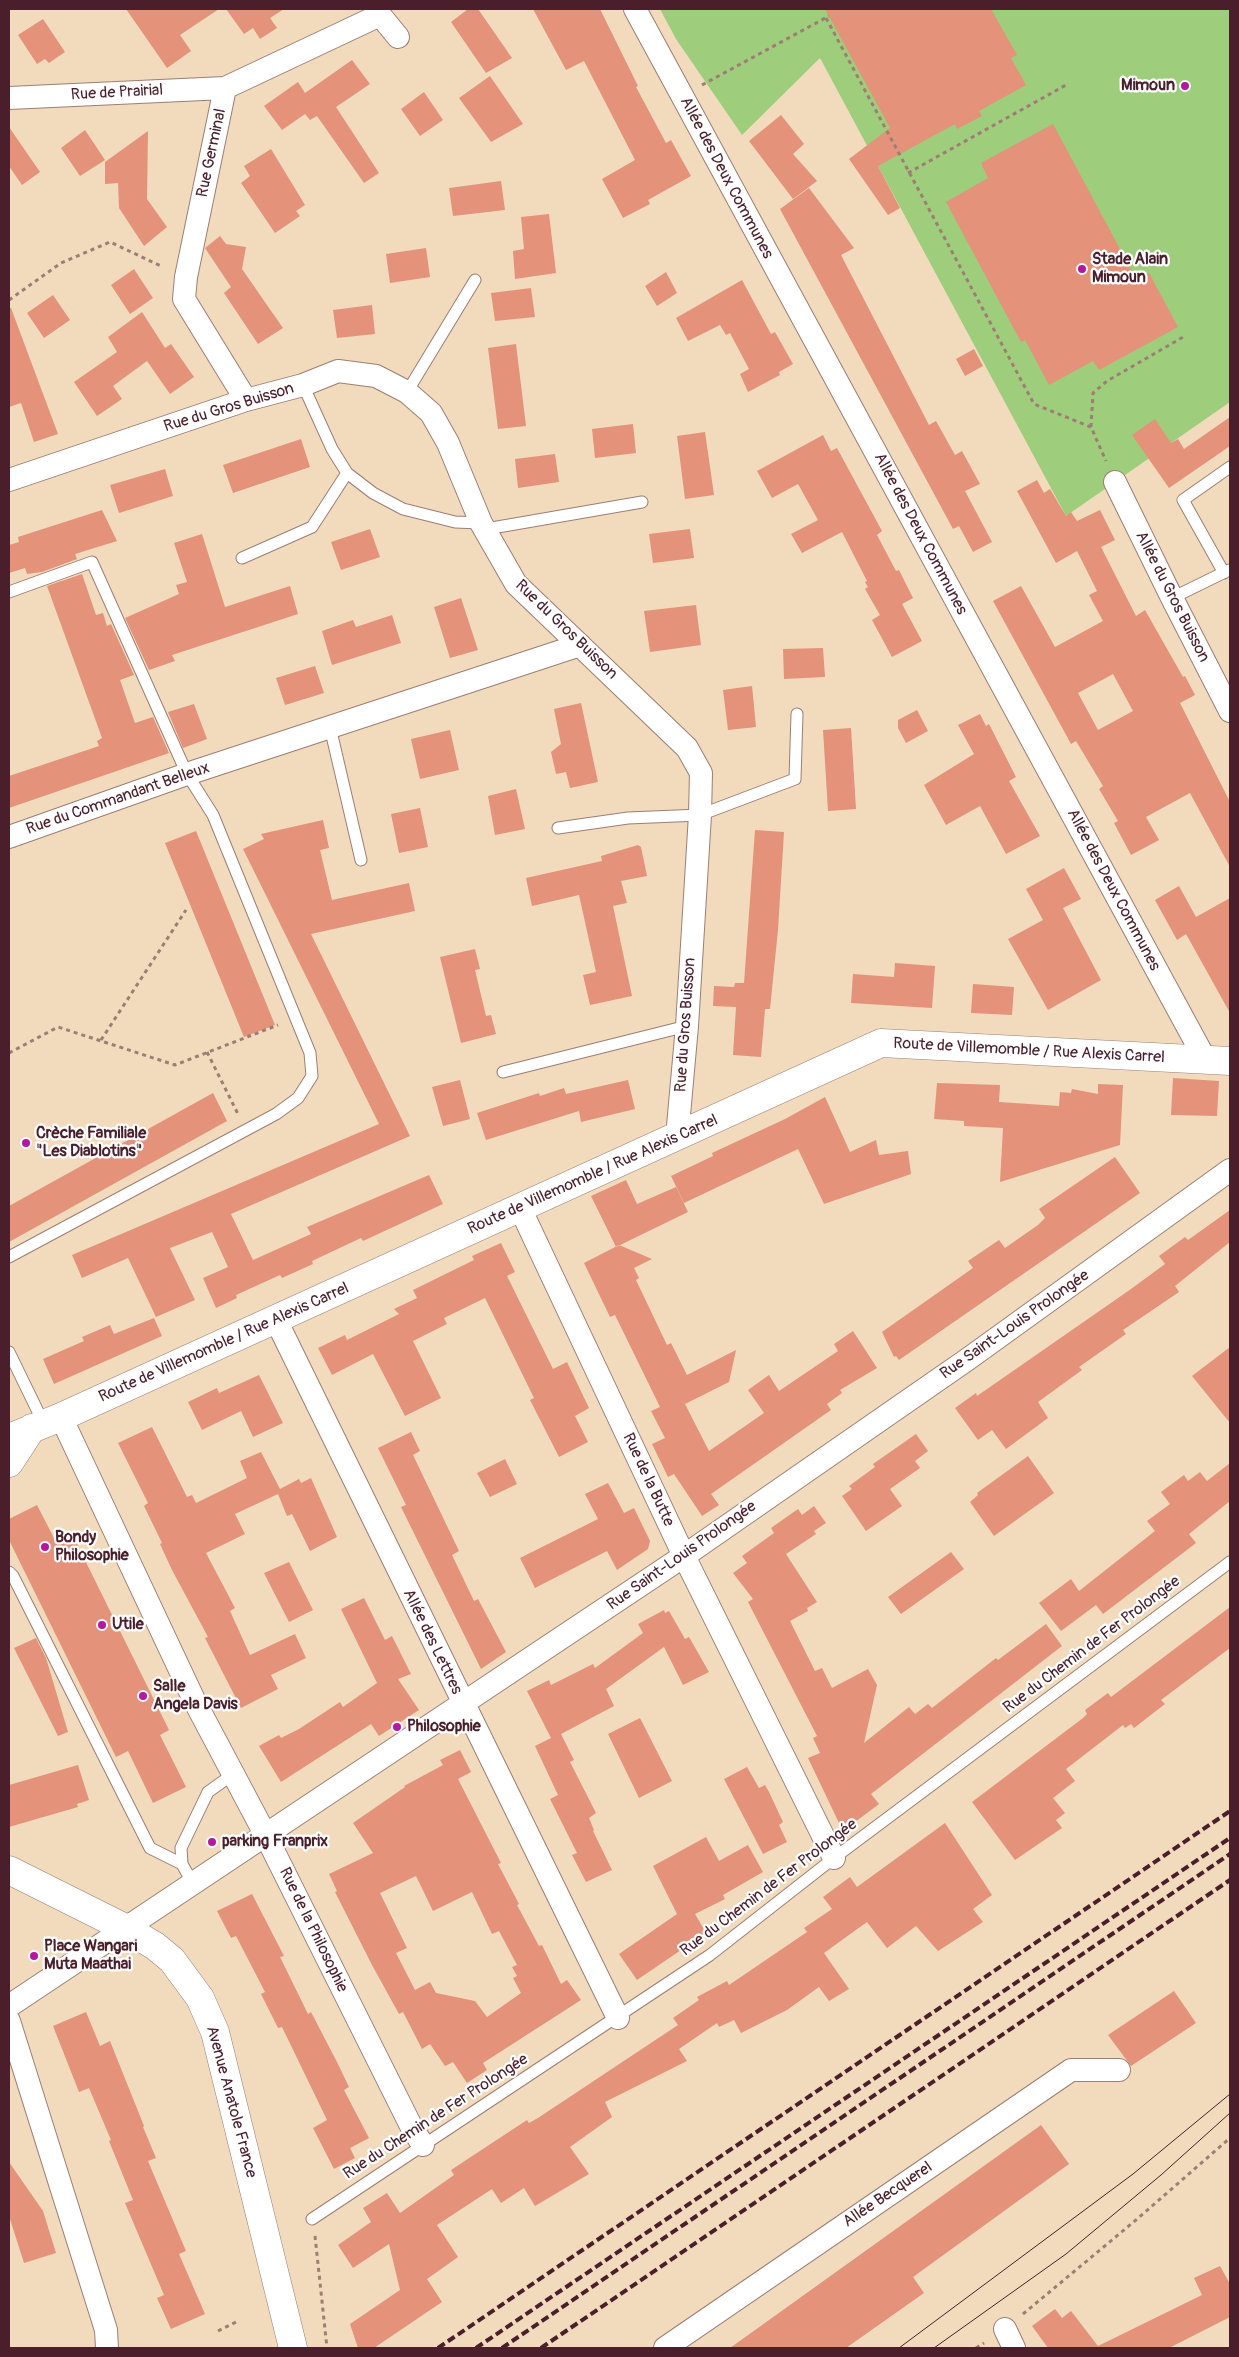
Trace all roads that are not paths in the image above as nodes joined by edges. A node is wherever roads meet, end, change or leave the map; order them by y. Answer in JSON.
{"nodes":[{"id":1,"x":635,"y":9,"type":"edge"},
{"id":2,"x":398,"y":37,"type":"dead end"},
{"id":3,"x":225,"y":88,"type":"junction"},
{"id":4,"x":9,"y":98,"type":"edge"},
{"id":5,"x":474,"y":280,"type":"dead end"},
{"id":6,"x":303,"y":385,"type":"junction"},
{"id":7,"x":407,"y":392,"type":"junction"},
{"id":8,"x":246,"y":400,"type":"junction"},
{"id":9,"x":1230,"y":467,"type":"edge"},
{"id":10,"x":347,"y":473,"type":"junction"},
{"id":11,"x":9,"y":480,"type":"edge"},
{"id":12,"x":1115,"y":482,"type":"road end"},
{"id":13,"x":642,"y":502,"type":"dead end"},
{"id":14,"x":483,"y":526,"type":"junction"},
{"id":15,"x":242,"y":558,"type":"dead end"},
{"id":16,"x":1227,"y":571,"type":"edge"},
{"id":17,"x":9,"y":592,"type":"edge"},
{"id":18,"x":1172,"y":598,"type":"junction"},
{"id":19,"x":580,"y":644,"type":"junction"},
{"id":20,"x":1230,"y":711,"type":"edge"},
{"id":21,"x":796,"y":714,"type":"dead end"},
{"id":22,"x":330,"y":727,"type":"junction"},
{"id":23,"x":187,"y":774,"type":"junction"},
{"id":24,"x":700,"y":815,"type":"junction"},
{"id":25,"x":558,"y":828,"type":"dead end"},
{"id":26,"x":9,"y":837,"type":"edge"},
{"id":27,"x":360,"y":860,"type":"dead end"},
{"id":28,"x":687,"y":1026,"type":"junction"},
{"id":29,"x":1217,"y":1060,"type":"edge"},
{"id":30,"x":503,"y":1072,"type":"dead end"},
{"id":31,"x":677,"y":1137,"type":"junction"},
{"id":32,"x":1230,"y":1170,"type":"edge"},
{"id":33,"x":520,"y":1208,"type":"junction"},
{"id":34,"x":9,"y":1257,"type":"edge"},
{"id":35,"x":276,"y":1320,"type":"junction"},
{"id":36,"x":9,"y":1352,"type":"edge"},
{"id":37,"x":36,"y":1427,"type":"edge"},
{"id":38,"x":9,"y":1463,"type":"edge"},
{"id":39,"x":684,"y":1556,"type":"junction"},
{"id":40,"x":1230,"y":1562,"type":"edge"},
{"id":41,"x":9,"y":1572,"type":"edge"},
{"id":42,"x":463,"y":1704,"type":"junction"},
{"id":43,"x":232,"y":1774,"type":"junction"},
{"id":44,"x":265,"y":1834,"type":"junction"},
{"id":45,"x":834,"y":1858,"type":"junction"},
{"id":46,"x":9,"y":1870,"type":"edge"},
{"id":47,"x":187,"y":1873,"type":"junction"},
{"id":48,"x":125,"y":1928,"type":"junction"},
{"id":49,"x":9,"y":2006,"type":"edge"},
{"id":50,"x":618,"y":2018,"type":"junction"},
{"id":51,"x":9,"y":2022,"type":"edge"},
{"id":52,"x":1119,"y":2070,"type":"dead end"},
{"id":53,"x":422,"y":2145,"type":"junction"},
{"id":54,"x":312,"y":2219,"type":"road end"},
{"id":55,"x":107,"y":2348,"type":"edge"},
{"id":56,"x":293,"y":2348,"type":"edge"},
{"id":57,"x":665,"y":2348,"type":"edge"}],
"edges":[{"from":1,"to":29,"type":"street","name":"Allée des Deux Communes"},
{"from":2,"to":3,"type":"street","name":"Rue Germinal"},
{"from":3,"to":4,"type":"street","name":"Rue de Prairial"},
{"from":3,"to":8,"type":"street","name":"Rue Germinal"},
{"from":5,"to":7,"type":"lane"},
{"from":6,"to":7,"type":"street","name":"Rue du Gros Buisson"},
{"from":6,"to":8,"type":"street","name":"Rue du Gros Buisson"},
{"from":6,"to":10,"type":"lane"},
{"from":7,"to":14,"type":"street","name":"Rue du Gros Buisson"},
{"from":8,"to":11,"type":"street","name":"Rue du Gros Buisson"},
{"from":9,"to":16,"type":"lane"},
{"from":10,"to":14,"type":"lane"},
{"from":10,"to":15,"type":"lane"},
{"from":12,"to":18,"type":"street","name":"Allée du Gros Buisson"},
{"from":13,"to":14,"type":"lane"},
{"from":14,"to":19,"type":"street","name":"Rue du Gros Buisson"},
{"from":16,"to":18,"type":"lane"},
{"from":17,"to":23,"type":"lane"},
{"from":18,"to":20,"type":"street","name":"Allée du Gros Buisson"},
{"from":19,"to":22,"type":"street","name":"Rue du Commandant Belleux"},
{"from":19,"to":24,"type":"street","name":"Rue du Gros Buisson"},
{"from":21,"to":24,"type":"lane"},
{"from":22,"to":23,"type":"street","name":"Rue du Commandant Belleux"},
{"from":22,"to":27,"type":"lane"},
{"from":23,"to":26,"type":"street","name":"Rue du Commandant Belleux"},
{"from":23,"to":34,"type":"lane"},
{"from":24,"to":25,"type":"lane"},
{"from":24,"to":28,"type":"street","name":"Rue du Gros Buisson"},
{"from":28,"to":30,"type":"lane"},
{"from":28,"to":31,"type":"street","name":"Rue du Gros Buisson"},
{"from":29,"to":31,"type":"street","name":"Route de Villemomble / Rue Alexis Carrel"},
{"from":31,"to":33,"type":"street","name":"Route de Villemomble / Rue Alexis Carrel"},
{"from":32,"to":39,"type":"street","name":"Rue Saint-Louis Prolongée"},
{"from":33,"to":35,"type":"street","name":"Route de Villemomble / Rue Alexis Carrel"},
{"from":33,"to":39,"type":"street","name":"Rue de la Butte"},
{"from":35,"to":37,"type":"street","name":"Route de Villemomble / Rue Alexis Carrel"},
{"from":35,"to":42,"type":"street","name":"Allée des Lettres"},
{"from":36,"to":37,"type":"lane"},
{"from":37,"to":38,"type":"street"},
{"from":37,"to":43,"type":"street","name":"Rue de la Philosophie"},
{"from":39,"to":42,"type":"street","name":"Rue Saint-Louis Prolongée"},
{"from":39,"to":45,"type":"street","name":"Rue de la Butte"},
{"from":40,"to":45,"type":"lane","name":"Rue du Chemin de Fer Prolongée"},
{"from":41,"to":47,"type":"lane"},
{"from":42,"to":44,"type":"street","name":"Rue Saint-Louis Prolongée"},
{"from":42,"to":50,"type":"street","name":"Allée des Lettres"},
{"from":43,"to":44,"type":"street","name":"Rue de la Philosophie"},
{"from":43,"to":47,"type":"lane"},
{"from":44,"to":47,"type":"street","name":"Rue Saint-Louis Prolongée"},
{"from":44,"to":53,"type":"street","name":"Rue de la Philosophie"},
{"from":45,"to":50,"type":"lane","name":"Rue du Chemin de Fer Prolongée"},
{"from":46,"to":48,"type":"street","name":"Avenue Anatole France"},
{"from":47,"to":48,"type":"street","name":"Rue Saint-Louis Prolongée"},
{"from":48,"to":49,"type":"street","name":"Rue Saint-Louis Prolongée"},
{"from":48,"to":56,"type":"street","name":"Avenue Anatole France"},
{"from":50,"to":53,"type":"lane","name":"Rue du Chemin de Fer Prolongée"},
{"from":51,"to":55,"type":"street"},
{"from":52,"to":57,"type":"street","name":"Allée Becquerel"},
{"from":53,"to":54,"type":"lane","name":"Rue du Chemin de Fer Prolongée"}]}
